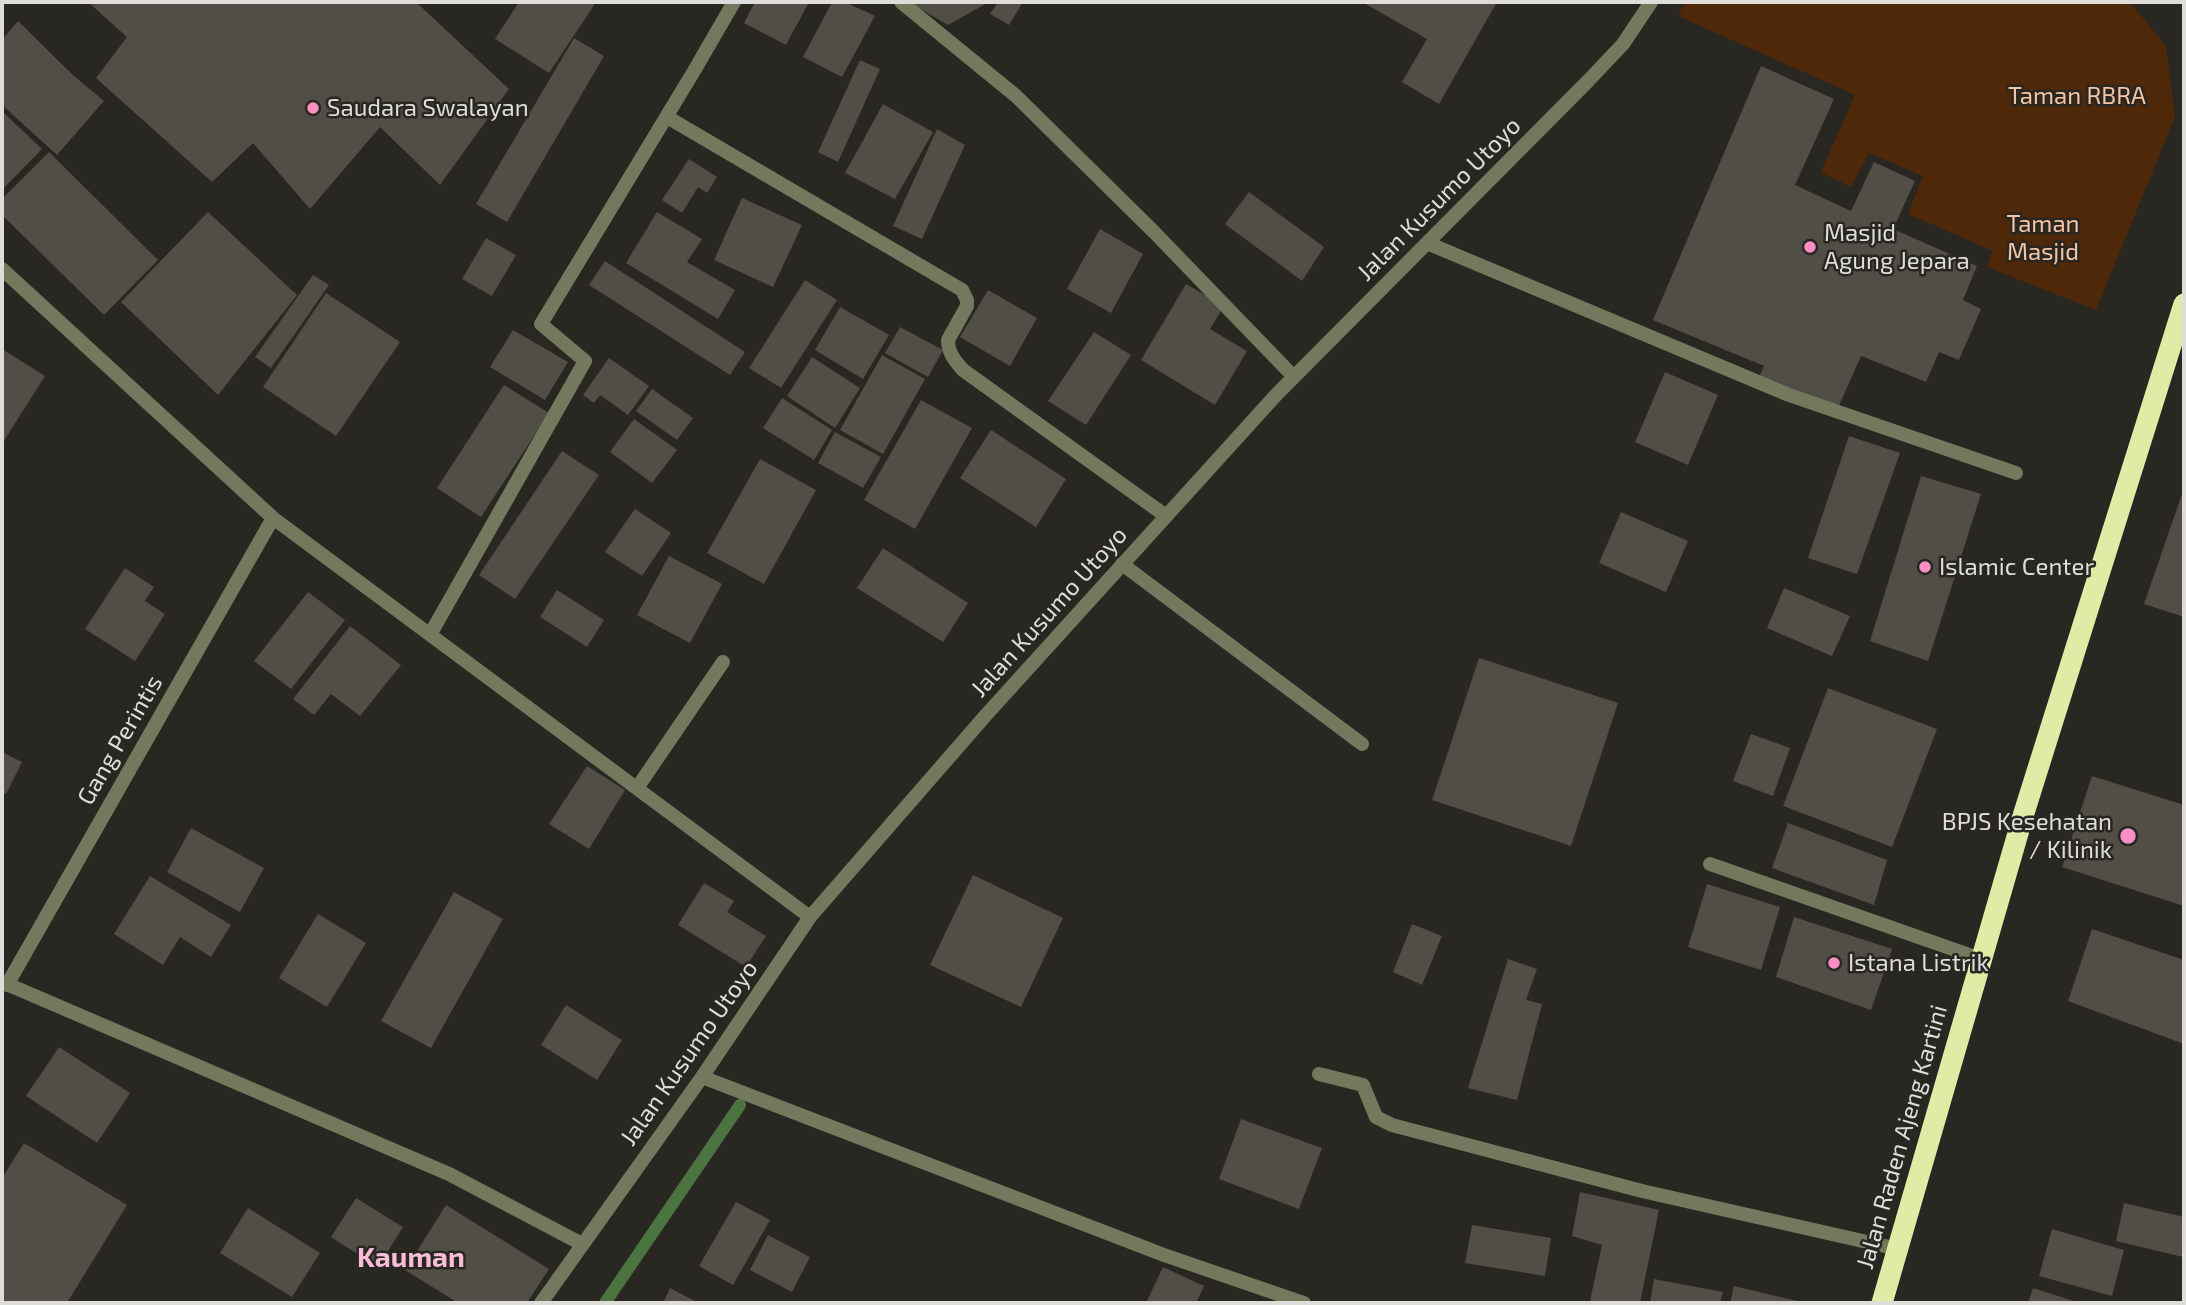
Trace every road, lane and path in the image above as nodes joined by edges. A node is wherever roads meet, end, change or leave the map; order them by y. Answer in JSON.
{"nodes":[{"id":1,"x":734,"y":2,"type":"edge"},
{"id":2,"x":901,"y":2,"type":"edge"},
{"id":3,"x":1651,"y":2,"type":"edge"},
{"id":4,"x":667,"y":117,"type":"junction"},
{"id":5,"x":1427,"y":243,"type":"junction"},
{"id":6,"x":2,"y":270,"type":"edge"},
{"id":7,"x":2184,"y":304,"type":"edge"},
{"id":8,"x":1294,"y":377,"type":"junction"},
{"id":9,"x":2016,"y":473,"type":"dead end"},
{"id":10,"x":1166,"y":516,"type":"junction"},
{"id":11,"x":273,"y":518,"type":"junction"},
{"id":12,"x":1122,"y":564,"type":"junction"},
{"id":13,"x":431,"y":634,"type":"junction"},
{"id":14,"x":723,"y":662,"type":"dead end"},
{"id":15,"x":1362,"y":744,"type":"dead end"},
{"id":16,"x":637,"y":788,"type":"junction"},
{"id":17,"x":1710,"y":864,"type":"dead end"},
{"id":18,"x":810,"y":917,"type":"junction"},
{"id":19,"x":1981,"y":959,"type":"junction"},
{"id":20,"x":4,"y":984,"type":"edge"},
{"id":21,"x":1319,"y":1074,"type":"dead end"},
{"id":22,"x":702,"y":1077,"type":"junction"},
{"id":23,"x":582,"y":1244,"type":"junction"},
{"id":24,"x":1898,"y":1249,"type":"junction"},
{"id":25,"x":541,"y":1303,"type":"edge"},
{"id":26,"x":1304,"y":1303,"type":"edge"},
{"id":27,"x":1882,"y":1303,"type":"edge"}],
"edges":[{"from":1,"to":4,"type":"street"},
{"from":2,"to":8,"type":"street"},
{"from":3,"to":5,"type":"street","name":"Jalan Kusumo Utoyo"},
{"from":4,"to":10,"type":"street"},
{"from":4,"to":13,"type":"street"},
{"from":5,"to":8,"type":"street","name":"Jalan Kusumo Utoyo"},
{"from":5,"to":9,"type":"street"},
{"from":6,"to":11,"type":"street"},
{"from":7,"to":19,"type":"highway","name":"Jalan Raden Ajeng Kartini"},
{"from":8,"to":10,"type":"street","name":"Jalan Kusumo Utoyo"},
{"from":10,"to":12,"type":"street","name":"Jalan Kusumo Utoyo"},
{"from":11,"to":13,"type":"street"},
{"from":11,"to":20,"type":"street","name":"Gang Perintis"},
{"from":12,"to":15,"type":"street"},
{"from":12,"to":18,"type":"street","name":"Jalan Kusumo Utoyo"},
{"from":13,"to":16,"type":"street"},
{"from":14,"to":16,"type":"street"},
{"from":16,"to":18,"type":"street"},
{"from":17,"to":19,"type":"street"},
{"from":18,"to":22,"type":"street","name":"Jalan Kusumo Utoyo"},
{"from":19,"to":24,"type":"highway","name":"Jalan Raden Ajeng Kartini"},
{"from":20,"to":23,"type":"street"},
{"from":21,"to":24,"type":"street"},
{"from":22,"to":23,"type":"street","name":"Jalan Kusumo Utoyo"},
{"from":22,"to":26,"type":"street"},
{"from":23,"to":25,"type":"street","name":"Jalan Kusumo Utoyo"},
{"from":24,"to":27,"type":"highway","name":"Jalan Raden Ajeng Kartini"}]}
